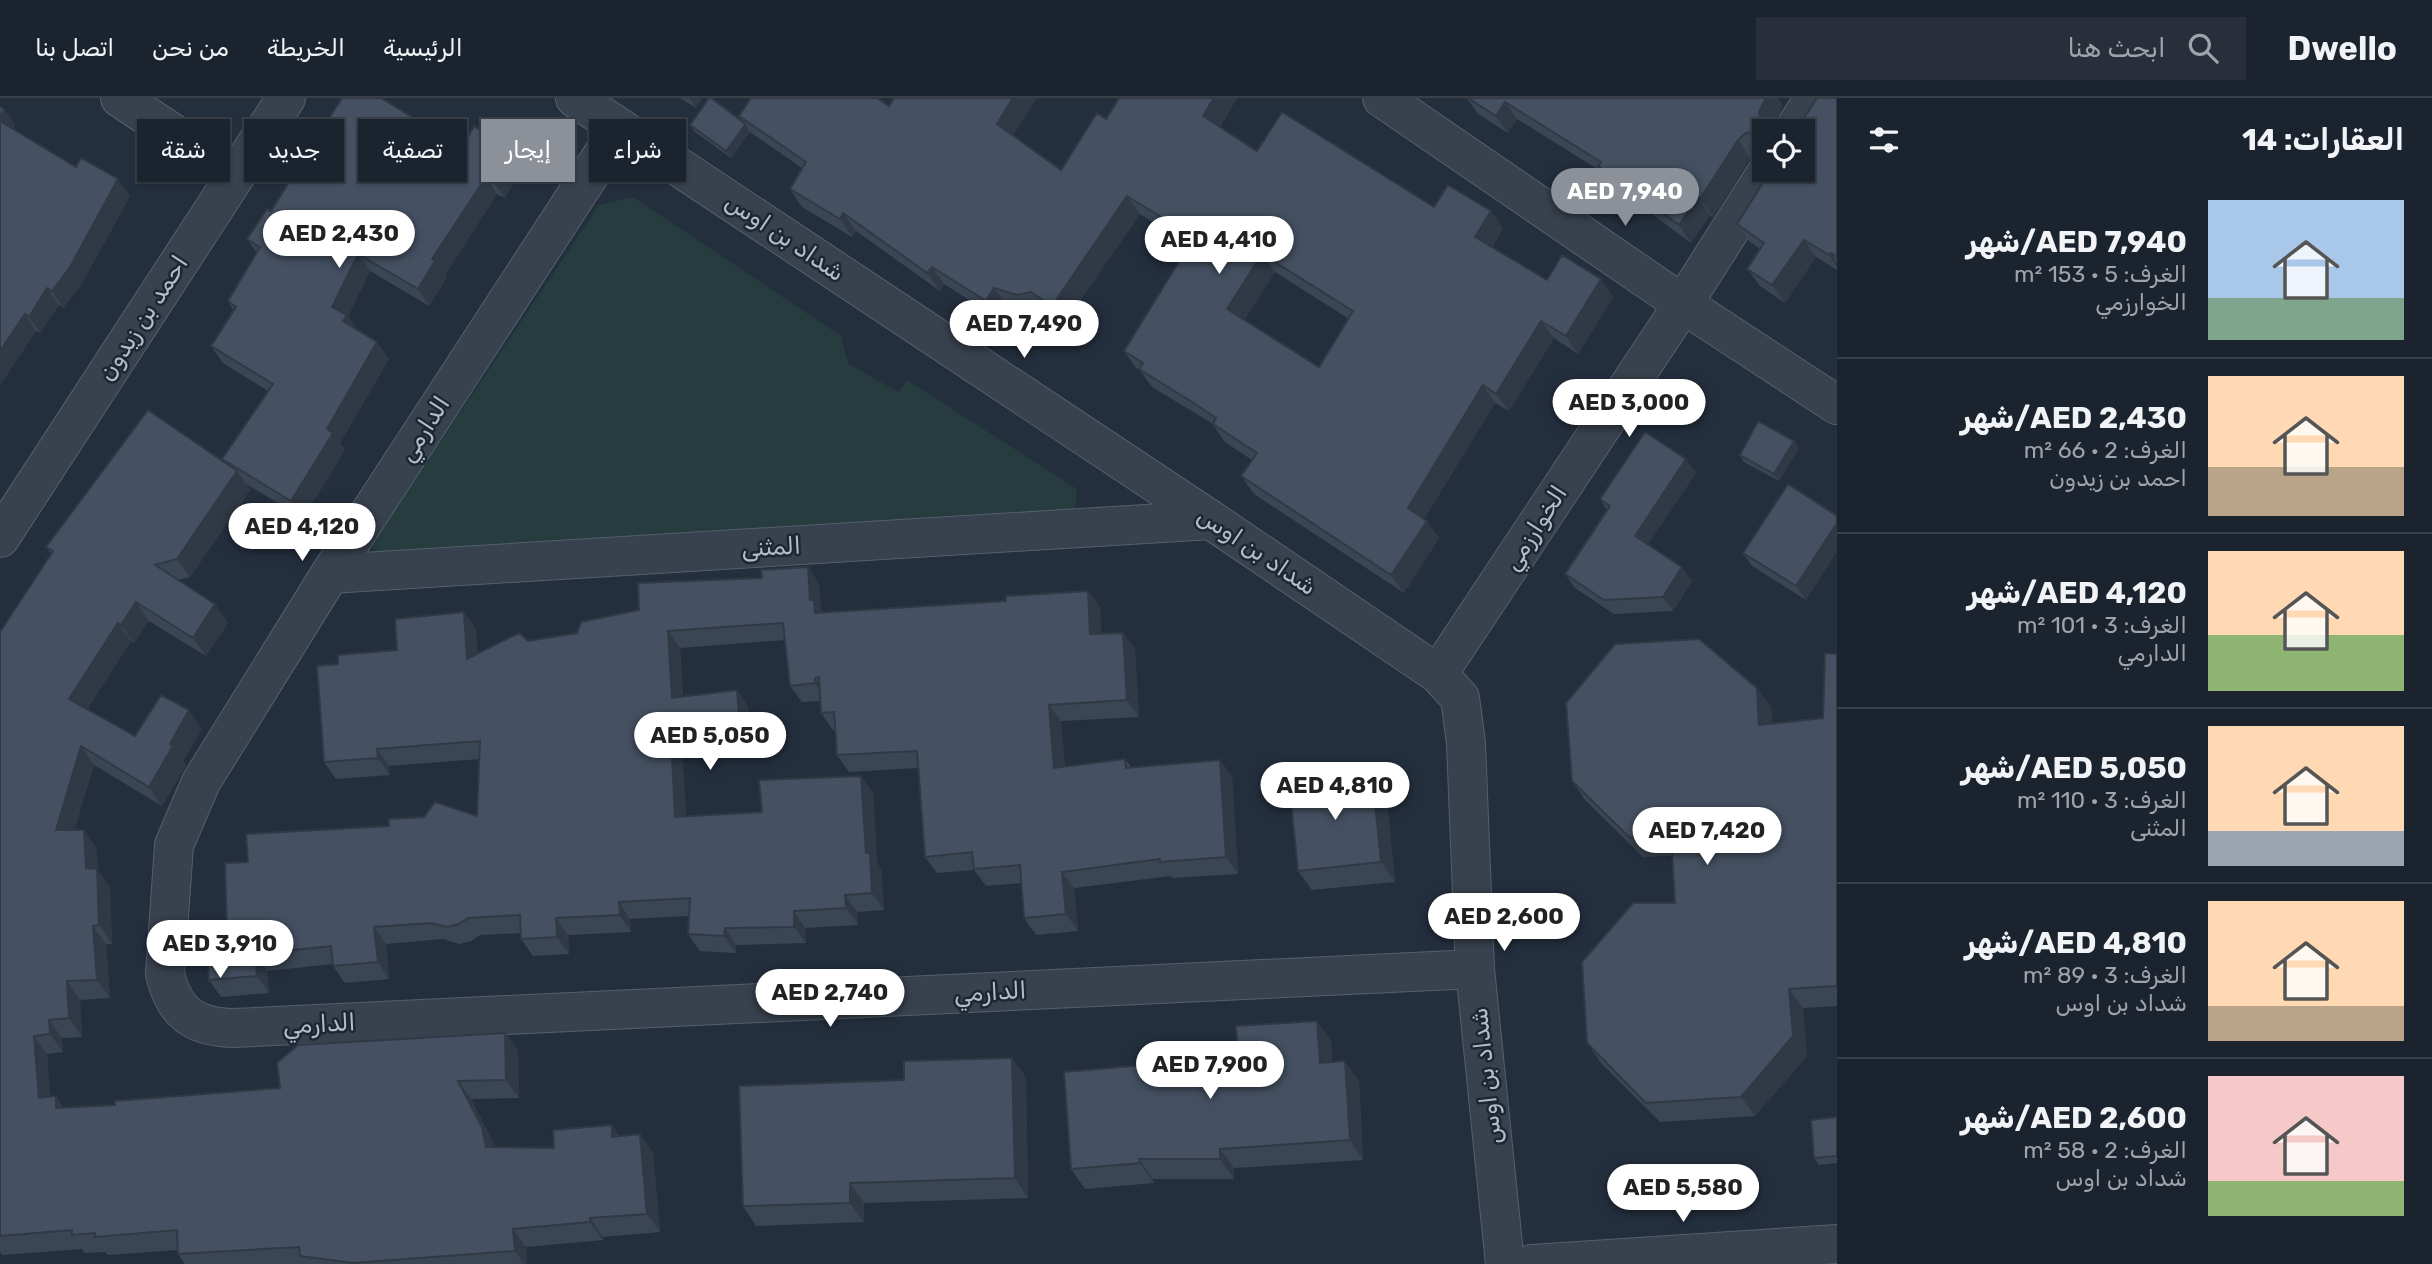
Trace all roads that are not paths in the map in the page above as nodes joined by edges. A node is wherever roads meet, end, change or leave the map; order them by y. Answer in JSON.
{"nodes":[{"id":1,"x":120,"y":98,"type":"edge"},
{"id":2,"x":286,"y":98,"type":"edge"},
{"id":3,"x":575,"y":98,"type":"edge"},
{"id":4,"x":1382,"y":98,"type":"edge"},
{"id":5,"x":1814,"y":98,"type":"edge"},
{"id":6,"x":606,"y":119,"type":"edge"},
{"id":7,"x":1801,"y":119,"type":"edge"},
{"id":8,"x":686,"y":172,"type":"edge"},
{"id":9,"x":236,"y":175,"type":"junction"},
{"id":10,"x":589,"y":176,"type":"edge"},
{"id":11,"x":1760,"y":182,"type":"edge"},
{"id":12,"x":1683,"y":304,"type":"junction"},
{"id":13,"x":1837,"y":405,"type":"edge"},
{"id":14,"x":1211,"y":520,"type":"junction"},
{"id":15,"x":0,"y":538,"type":"edge"},
{"id":16,"x":330,"y":574,"type":"junction"},
{"id":17,"x":1438,"y":674,"type":"junction"},
{"id":18,"x":1475,"y":969,"type":"junction"},
{"id":19,"x":1837,"y":1244,"type":"edge"},
{"id":20,"x":1506,"y":1264,"type":"edge"},
{"id":21,"x":1532,"y":1264,"type":"edge"}],
"edges":[{"from":1,"to":9,"type":"street"},
{"from":2,"to":9,"type":"street","name":"احمد بن زيدون"},
{"from":3,"to":6,"type":"street","name":"شداد بن اوس"},
{"from":4,"to":12,"type":"street"},
{"from":5,"to":7,"type":"street"},
{"from":8,"to":14,"type":"street","name":"شداد بن اوس"},
{"from":9,"to":15,"type":"street","name":"احمد بن زيدون"},
{"from":10,"to":16,"type":"street","name":"الدارمي"},
{"from":11,"to":12,"type":"street","name":"الخوارزمي"},
{"from":12,"to":13,"type":"street"},
{"from":12,"to":17,"type":"street","name":"الخوارزمي"},
{"from":14,"to":16,"type":"street","name":"المثنى"},
{"from":14,"to":17,"type":"street","name":"شداد بن اوس"},
{"from":16,"to":18,"type":"street","name":"الدارمي"},
{"from":17,"to":18,"type":"street","name":"شداد بن اوس"},
{"from":18,"to":20,"type":"street","name":"شداد بن اوس"},
{"from":19,"to":21,"type":"street"}]}
